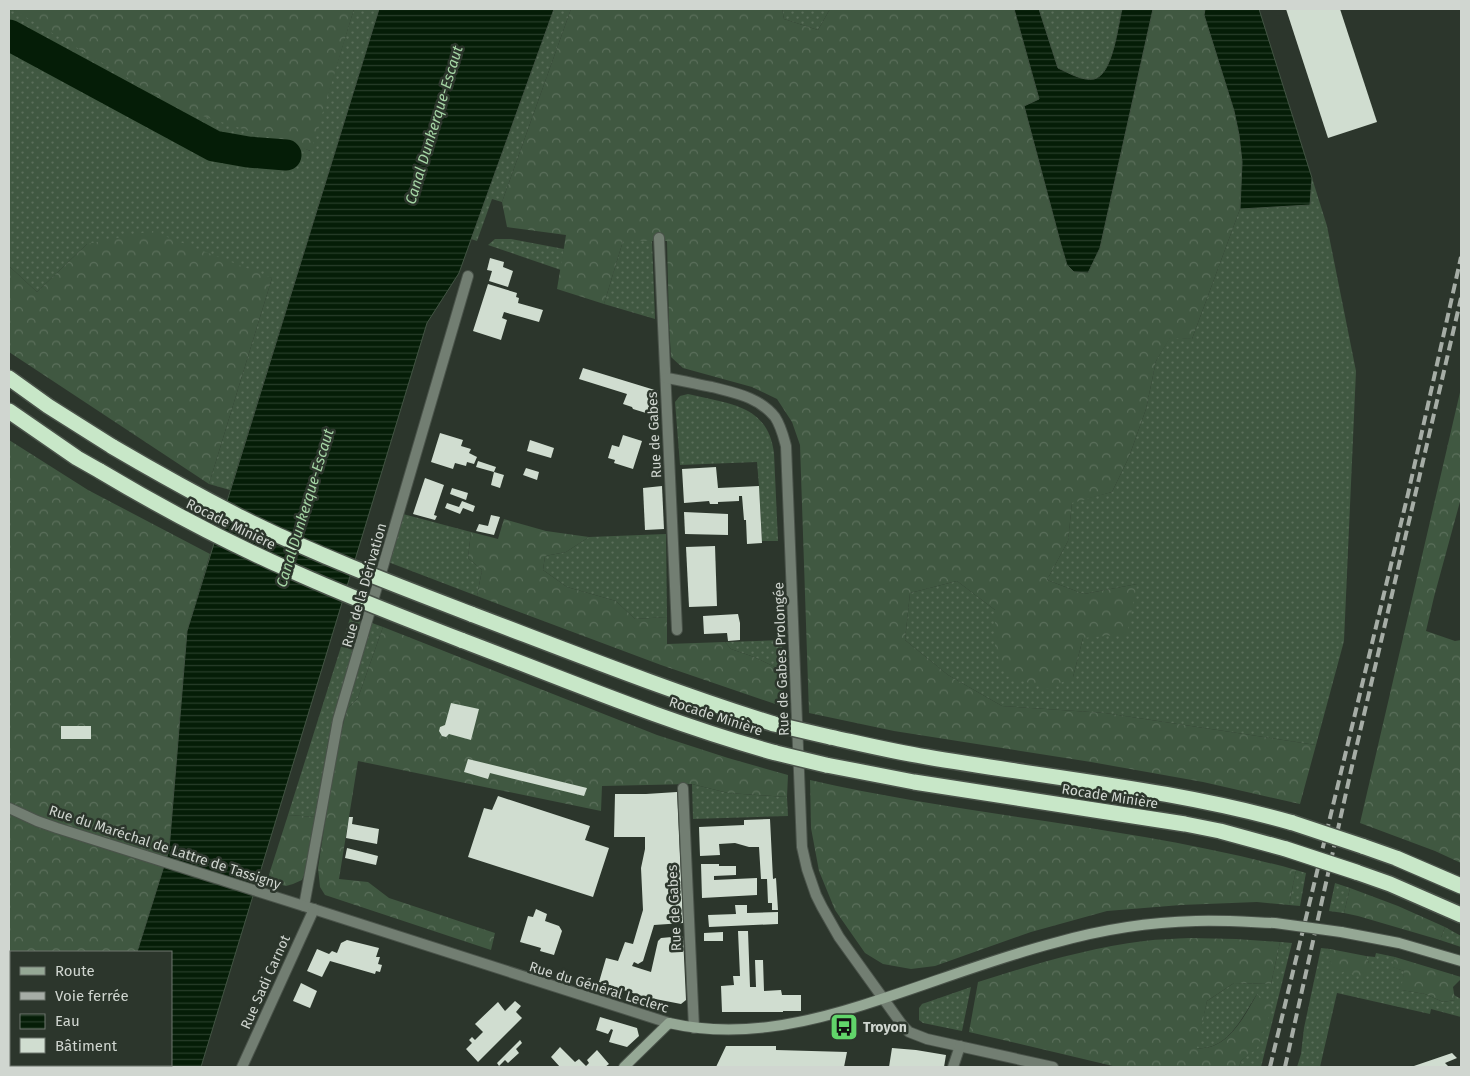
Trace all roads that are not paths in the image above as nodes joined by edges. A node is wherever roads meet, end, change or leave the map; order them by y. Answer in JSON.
{"nodes":[{"id":1,"x":659,"y":238,"type":"dead end"},
{"id":2,"x":468,"y":276,"type":"dead end"},
{"id":3,"x":9,"y":378,"type":"edge"},
{"id":4,"x":666,"y":378,"type":"junction"},
{"id":5,"x":9,"y":411,"type":"edge"},
{"id":6,"x":677,"y":630,"type":"dead end"},
{"id":7,"x":683,"y":788,"type":"dead end"},
{"id":8,"x":9,"y":808,"type":"edge"},
{"id":9,"x":1461,"y":886,"type":"edge"},
{"id":10,"x":305,"y":906,"type":"junction"},
{"id":11,"x":1461,"y":915,"type":"edge"},
{"id":12,"x":1461,"y":961,"type":"edge"},
{"id":13,"x":883,"y":999,"type":"junction"},
{"id":14,"x":669,"y":1024,"type":"junction"},
{"id":15,"x":694,"y":1028,"type":"junction"},
{"id":16,"x":960,"y":1046,"type":"junction"},
{"id":17,"x":242,"y":1067,"type":"edge"},
{"id":18,"x":624,"y":1067,"type":"edge"},
{"id":19,"x":953,"y":1067,"type":"edge"},
{"id":20,"x":1053,"y":1067,"type":"edge"}],
"edges":[{"from":1,"to":4,"type":"street","name":"Rue de Gabes"},
{"from":2,"to":10,"type":"street","name":"Rue de la Dérivation"},
{"from":3,"to":9,"type":"highway","name":"Rocade Minière","bridge":true},
{"from":4,"to":6,"type":"street","name":"Rue de Gabes"},
{"from":4,"to":13,"type":"street","name":"Rue de Gabes Prolongée"},
{"from":5,"to":11,"type":"highway","name":"Rocade Minière","bridge":true},
{"from":7,"to":15,"type":"street","name":"Rue de Gabes"},
{"from":8,"to":10,"type":"street","name":"Rue du Maréchal de Lattre de Tassigny"},
{"from":10,"to":14,"type":"street","name":"Rue du Général Leclerc"},
{"from":10,"to":17,"type":"street","name":"Rue Sadi Carnot"},
{"from":12,"to":13,"type":"main road","name":"Rue du Général Leclerc","bridge":true},
{"from":13,"to":15,"type":"main road","name":"Rue du Général Leclerc"},
{"from":13,"to":16,"type":"street","name":"Rue de Gabes Prolongée"},
{"from":14,"to":15,"type":"main road","name":"Rue du Général Leclerc"},
{"from":14,"to":18,"type":"main road"},
{"from":16,"to":19,"type":"street"},
{"from":16,"to":20,"type":"street","name":"Rue de Gabes Prolongée"}]}
